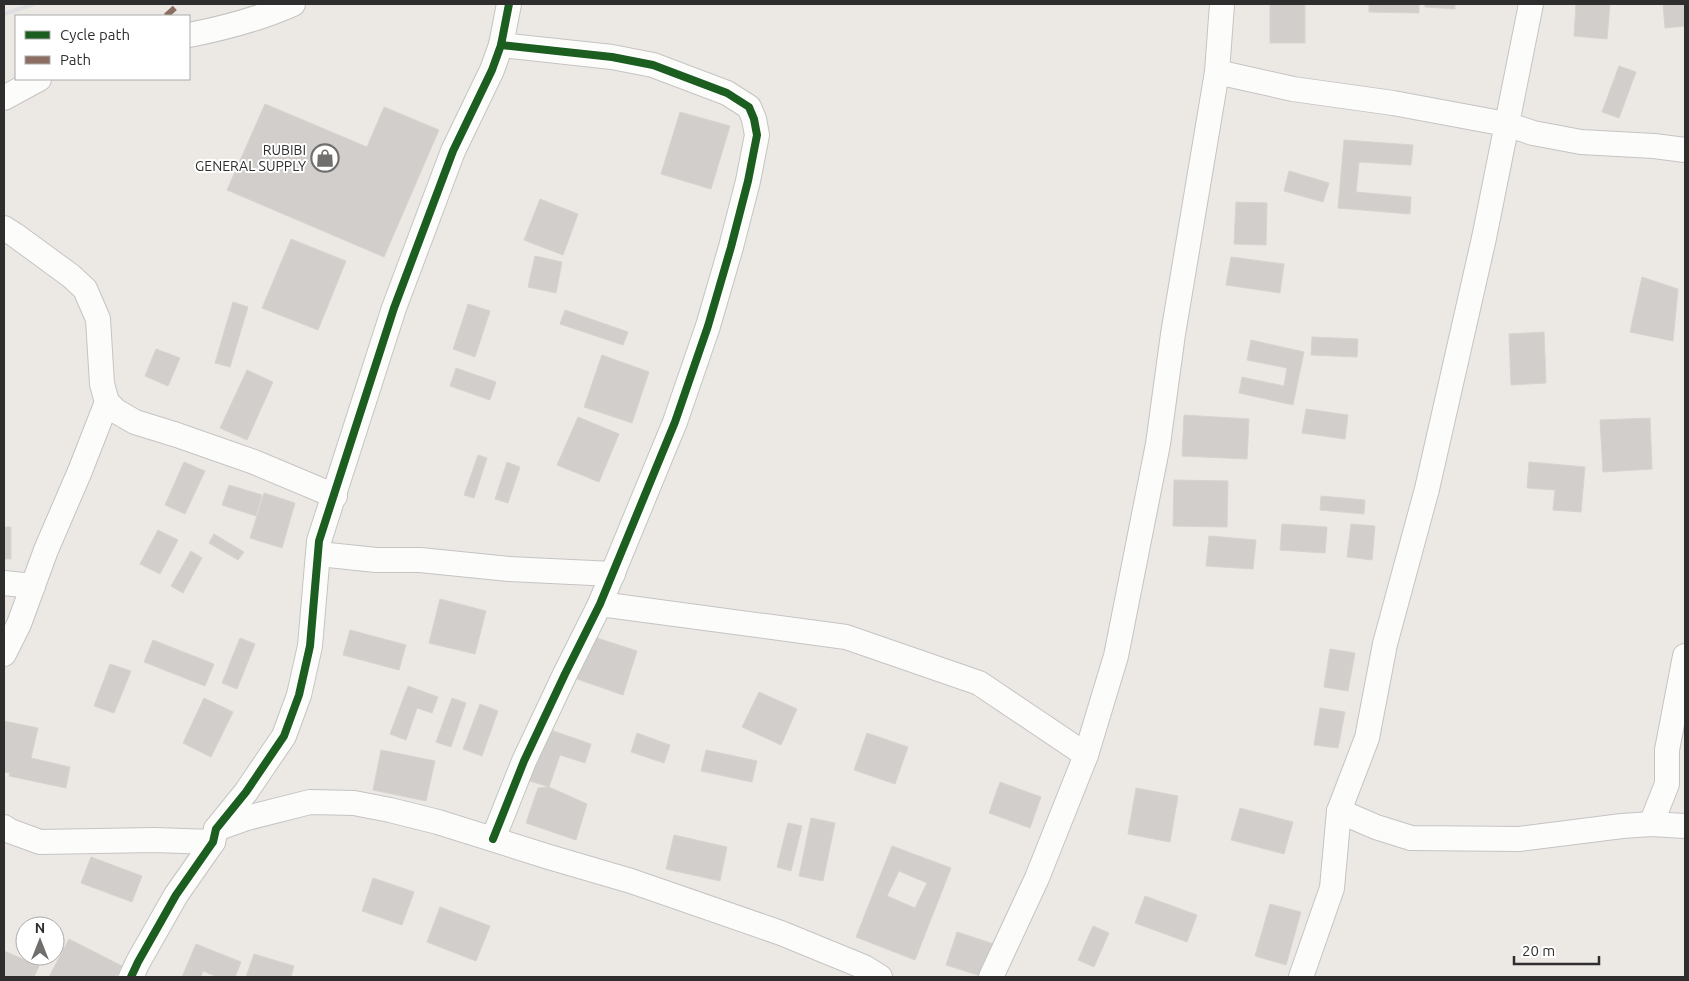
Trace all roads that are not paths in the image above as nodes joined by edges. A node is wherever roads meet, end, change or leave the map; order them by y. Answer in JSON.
{"nodes":[{"id":1,"x":293,"y":4,"type":"edge"},
{"id":2,"x":509,"y":4,"type":"edge"},
{"id":3,"x":1222,"y":4,"type":"edge"},
{"id":4,"x":1531,"y":4,"type":"edge"},
{"id":5,"x":190,"y":35,"type":"edge"},
{"id":6,"x":501,"y":44,"type":"junction"},
{"id":7,"x":1217,"y":72,"type":"junction"},
{"id":8,"x":37,"y":80,"type":"edge"},
{"id":9,"x":4,"y":98,"type":"edge"},
{"id":10,"x":1506,"y":124,"type":"junction"},
{"id":11,"x":1685,"y":150,"type":"edge"},
{"id":12,"x":4,"y":228,"type":"edge"},
{"id":13,"x":107,"y":402,"type":"junction"},
{"id":14,"x":335,"y":496,"type":"junction"},
{"id":15,"x":318,"y":554,"type":"junction"},
{"id":16,"x":612,"y":574,"type":"junction"},
{"id":17,"x":4,"y":583,"type":"edge"},
{"id":18,"x":33,"y":586,"type":"junction"},
{"id":19,"x":600,"y":604,"type":"junction"},
{"id":20,"x":4,"y":654,"type":"edge"},
{"id":21,"x":1685,"y":656,"type":"edge"},
{"id":22,"x":1086,"y":754,"type":"junction"},
{"id":23,"x":1339,"y":811,"type":"junction"},
{"id":24,"x":1652,"y":824,"type":"junction"},
{"id":25,"x":1685,"y":826,"type":"edge"},
{"id":26,"x":4,"y":827,"type":"edge"},
{"id":27,"x":214,"y":836,"type":"junction"},
{"id":28,"x":493,"y":839,"type":"junction"},
{"id":29,"x":131,"y":977,"type":"edge"},
{"id":30,"x":880,"y":977,"type":"edge"},
{"id":31,"x":991,"y":977,"type":"edge"},
{"id":32,"x":1301,"y":977,"type":"edge"}],
"edges":[{"from":1,"to":5,"type":"street"},
{"from":2,"to":6,"type":"street"},
{"from":3,"to":7,"type":"street"},
{"from":4,"to":10,"type":"street"},
{"from":6,"to":14,"type":"street"},
{"from":6,"to":16,"type":"street"},
{"from":7,"to":10,"type":"street"},
{"from":7,"to":22,"type":"street"},
{"from":8,"to":9,"type":"street"},
{"from":10,"to":11,"type":"street"},
{"from":10,"to":23,"type":"street"},
{"from":12,"to":13,"type":"street"},
{"from":13,"to":14,"type":"street"},
{"from":13,"to":18,"type":"street"},
{"from":14,"to":15,"type":"street"},
{"from":15,"to":16,"type":"street"},
{"from":15,"to":27,"type":"street"},
{"from":16,"to":19,"type":"street"},
{"from":17,"to":18,"type":"street"},
{"from":18,"to":20,"type":"street"},
{"from":19,"to":22,"type":"street"},
{"from":19,"to":28,"type":"street"},
{"from":21,"to":24,"type":"street"},
{"from":22,"to":31,"type":"street"},
{"from":23,"to":24,"type":"street"},
{"from":23,"to":32,"type":"street"},
{"from":24,"to":25,"type":"street"},
{"from":26,"to":27,"type":"street"},
{"from":27,"to":28,"type":"street"},
{"from":27,"to":29,"type":"street"},
{"from":28,"to":30,"type":"street"}]}
